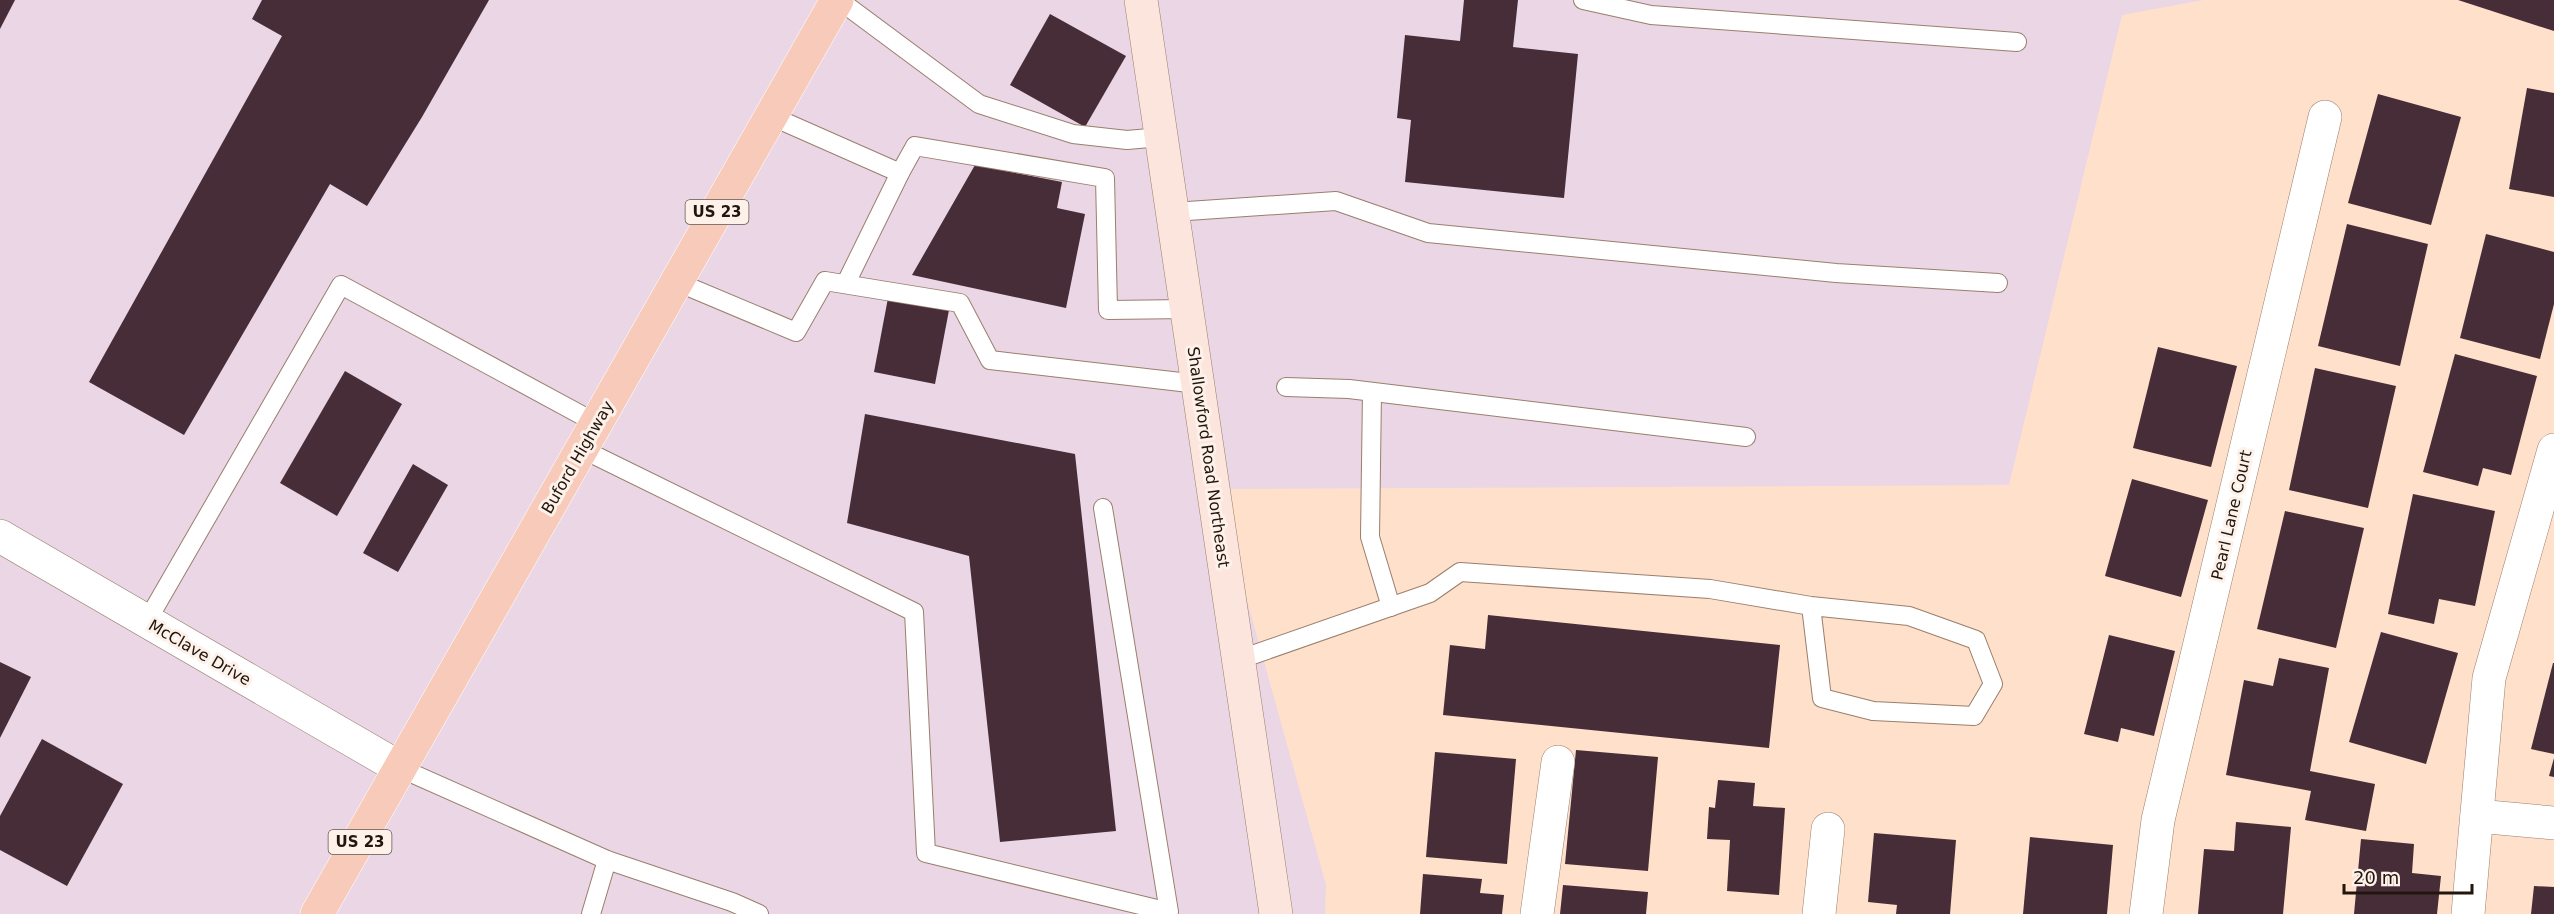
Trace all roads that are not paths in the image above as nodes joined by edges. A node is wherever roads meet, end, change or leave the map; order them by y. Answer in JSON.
{"nodes":[{"id":1,"x":838,"y":0,"type":"edge"},
{"id":2,"x":1141,"y":0,"type":"edge"},
{"id":3,"x":1583,"y":0,"type":"edge"},
{"id":4,"x":2017,"y":42,"type":"dead end"},
{"id":5,"x":771,"y":116,"type":"junction"},
{"id":6,"x":2325,"y":117,"type":"dead end"},
{"id":7,"x":1161,"y":137,"type":"junction"},
{"id":8,"x":900,"y":173,"type":"junction"},
{"id":9,"x":1173,"y":212,"type":"junction"},
{"id":10,"x":677,"y":282,"type":"junction"},
{"id":11,"x":846,"y":283,"type":"junction"},
{"id":12,"x":1998,"y":284,"type":"dead end"},
{"id":13,"x":1187,"y":309,"type":"junction"},
{"id":14,"x":1198,"y":384,"type":"junction"},
{"id":15,"x":1286,"y":387,"type":"dead end"},
{"id":16,"x":1372,"y":392,"type":"junction"},
{"id":17,"x":589,"y":436,"type":"junction"},
{"id":18,"x":1746,"y":437,"type":"dead end"},
{"id":19,"x":2554,"y":450,"type":"edge"},
{"id":20,"x":1103,"y":508,"type":"dead end"},
{"id":21,"x":0,"y":536,"type":"edge"},
{"id":22,"x":1811,"y":606,"type":"junction"},
{"id":23,"x":1391,"y":607,"type":"junction"},
{"id":24,"x":147,"y":621,"type":"junction"},
{"id":25,"x":1239,"y":660,"type":"junction"},
{"id":26,"x":1558,"y":762,"type":"dead end"},
{"id":27,"x":400,"y":768,"type":"junction"},
{"id":28,"x":2477,"y":816,"type":"junction"},
{"id":29,"x":2554,"y":824,"type":"edge"},
{"id":30,"x":1828,"y":829,"type":"dead end"},
{"id":31,"x":607,"y":860,"type":"junction"},
{"id":32,"x":317,"y":914,"type":"edge"},
{"id":33,"x":591,"y":914,"type":"edge"},
{"id":34,"x":759,"y":914,"type":"edge"},
{"id":35,"x":1276,"y":914,"type":"edge"},
{"id":36,"x":1538,"y":914,"type":"edge"},
{"id":37,"x":1819,"y":914,"type":"edge"},
{"id":38,"x":2146,"y":914,"type":"edge"},
{"id":39,"x":2468,"y":914,"type":"edge"}],
"edges":[{"from":1,"to":5,"type":"main road","name":"Buford Highway","number":"US 23"},
{"from":1,"to":7,"type":"lane"},
{"from":2,"to":7,"type":"street","name":"Shallowford Road Northeast"},
{"from":3,"to":4,"type":"lane"},
{"from":5,"to":8,"type":"lane"},
{"from":5,"to":10,"type":"main road","name":"Buford Highway","number":"US 23"},
{"from":6,"to":38,"type":"street","name":"Pearl Lane Court"},
{"from":7,"to":9,"type":"street","name":"Shallowford Road Northeast"},
{"from":8,"to":11,"type":"lane"},
{"from":8,"to":13,"type":"lane"},
{"from":9,"to":12,"type":"lane"},
{"from":9,"to":13,"type":"street","name":"Shallowford Road Northeast"},
{"from":10,"to":11,"type":"lane"},
{"from":10,"to":17,"type":"main road","name":"Buford Highway","number":"US 23"},
{"from":11,"to":14,"type":"lane"},
{"from":13,"to":14,"type":"street","name":"Shallowford Road Northeast"},
{"from":14,"to":25,"type":"street","name":"Shallowford Road Northeast"},
{"from":15,"to":16,"type":"lane"},
{"from":16,"to":18,"type":"lane"},
{"from":16,"to":23,"type":"lane"},
{"from":17,"to":20,"type":"lane"},
{"from":17,"to":24,"type":"lane"},
{"from":17,"to":27,"type":"main road","name":"Buford Highway","number":"US 23"},
{"from":19,"to":28,"type":"street"},
{"from":21,"to":24,"type":"street","name":"McClave Drive"},
{"from":22,"to":22,"type":"lane"},
{"from":22,"to":23,"type":"lane"},
{"from":23,"to":25,"type":"lane"},
{"from":24,"to":27,"type":"street","name":"McClave Drive"},
{"from":25,"to":35,"type":"street","name":"Shallowford Road Northeast"},
{"from":26,"to":36,"type":"street"},
{"from":27,"to":31,"type":"lane"},
{"from":27,"to":32,"type":"main road","name":"Buford Highway","number":"US 23"},
{"from":28,"to":29,"type":"street"},
{"from":28,"to":39,"type":"street"},
{"from":30,"to":37,"type":"street"},
{"from":31,"to":33,"type":"lane"},
{"from":31,"to":34,"type":"lane"}]}
